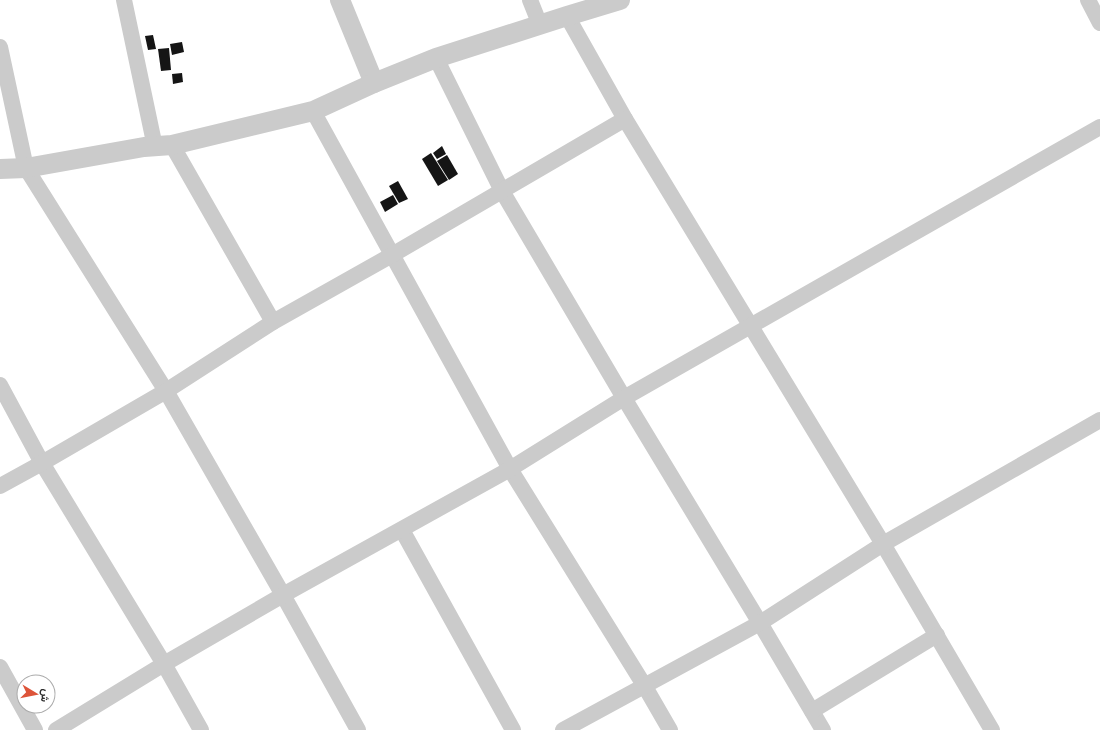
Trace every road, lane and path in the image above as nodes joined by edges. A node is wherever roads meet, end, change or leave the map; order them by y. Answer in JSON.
{"nodes":[{"id":1,"x":124,"y":0,"type":"edge"},
{"id":2,"x":340,"y":0,"type":"edge"},
{"id":3,"x":530,"y":0,"type":"edge"},
{"id":4,"x":620,"y":0,"type":"edge"},
{"id":5,"x":1088,"y":0,"type":"edge"},
{"id":6,"x":567,"y":16,"type":"junction"},
{"id":7,"x":1100,"y":23,"type":"edge"},
{"id":8,"x":540,"y":25,"type":"junction"},
{"id":9,"x":0,"y":47,"type":"edge"},
{"id":10,"x":436,"y":58,"type":"junction"},
{"id":11,"x":374,"y":83,"type":"junction"},
{"id":12,"x":313,"y":111,"type":"junction"},
{"id":13,"x":625,"y":119,"type":"junction"},
{"id":14,"x":1100,"y":127,"type":"edge"},
{"id":15,"x":164,"y":146,"type":"junction"},
{"id":16,"x":26,"y":168,"type":"junction"},
{"id":17,"x":0,"y":169,"type":"edge"},
{"id":18,"x":502,"y":191,"type":"junction"},
{"id":19,"x":392,"y":255,"type":"junction"},
{"id":20,"x":273,"y":322,"type":"junction"},
{"id":21,"x":752,"y":326,"type":"junction"},
{"id":22,"x":0,"y":385,"type":"edge"},
{"id":23,"x":166,"y":392,"type":"junction"},
{"id":24,"x":624,"y":398,"type":"junction"},
{"id":25,"x":1100,"y":420,"type":"edge"},
{"id":26,"x":42,"y":463,"type":"junction"},
{"id":27,"x":510,"y":469,"type":"junction"},
{"id":28,"x":0,"y":486,"type":"edge"},
{"id":29,"x":402,"y":530,"type":"junction"},
{"id":30,"x":883,"y":544,"type":"junction"},
{"id":31,"x":283,"y":595,"type":"junction"},
{"id":32,"x":760,"y":623,"type":"junction"},
{"id":33,"x":937,"y":635,"type":"junction"},
{"id":34,"x":164,"y":664,"type":"junction"},
{"id":35,"x":0,"y":667,"type":"edge"},
{"id":36,"x":644,"y":685,"type":"junction"},
{"id":37,"x":812,"y":711,"type":"junction"},
{"id":38,"x":35,"y":730,"type":"edge"},
{"id":39,"x":56,"y":730,"type":"edge"},
{"id":40,"x":201,"y":730,"type":"edge"},
{"id":41,"x":358,"y":730,"type":"edge"},
{"id":42,"x":513,"y":730,"type":"edge"},
{"id":43,"x":563,"y":730,"type":"edge"},
{"id":44,"x":670,"y":730,"type":"edge"},
{"id":45,"x":823,"y":730,"type":"edge"},
{"id":46,"x":992,"y":730,"type":"edge"}],
"edges":[{"from":1,"to":15,"type":"street"},
{"from":2,"to":11,"type":"street"},
{"from":3,"to":8,"type":"street"},
{"from":4,"to":6,"type":"street"},
{"from":5,"to":7,"type":"street"},
{"from":6,"to":8,"type":"street"},
{"from":6,"to":13,"type":"street"},
{"from":8,"to":10,"type":"street"},
{"from":9,"to":16,"type":"street"},
{"from":10,"to":11,"type":"street"},
{"from":10,"to":18,"type":"street"},
{"from":11,"to":12,"type":"street"},
{"from":12,"to":15,"type":"street"},
{"from":12,"to":19,"type":"street"},
{"from":13,"to":18,"type":"street"},
{"from":13,"to":21,"type":"street"},
{"from":14,"to":21,"type":"street"},
{"from":15,"to":16,"type":"street"},
{"from":15,"to":20,"type":"street"},
{"from":16,"to":17,"type":"street"},
{"from":16,"to":23,"type":"street"},
{"from":18,"to":19,"type":"street"},
{"from":18,"to":24,"type":"street"},
{"from":19,"to":20,"type":"street"},
{"from":19,"to":27,"type":"street"},
{"from":20,"to":23,"type":"street"},
{"from":21,"to":24,"type":"street"},
{"from":21,"to":30,"type":"street"},
{"from":22,"to":26,"type":"street"},
{"from":23,"to":26,"type":"street"},
{"from":23,"to":31,"type":"street"},
{"from":24,"to":27,"type":"street"},
{"from":24,"to":32,"type":"street"},
{"from":25,"to":30,"type":"street"},
{"from":26,"to":28,"type":"street"},
{"from":26,"to":34,"type":"street"},
{"from":27,"to":29,"type":"street"},
{"from":27,"to":36,"type":"street"},
{"from":29,"to":31,"type":"street"},
{"from":29,"to":42,"type":"street"},
{"from":30,"to":32,"type":"street"},
{"from":30,"to":33,"type":"street"},
{"from":31,"to":34,"type":"street"},
{"from":31,"to":41,"type":"street"},
{"from":32,"to":36,"type":"street"},
{"from":32,"to":37,"type":"street"},
{"from":33,"to":37,"type":"street"},
{"from":33,"to":46,"type":"street"},
{"from":34,"to":39,"type":"street"},
{"from":34,"to":40,"type":"street"},
{"from":35,"to":38,"type":"street"},
{"from":36,"to":43,"type":"street"},
{"from":36,"to":44,"type":"street"},
{"from":37,"to":45,"type":"street"}]}
